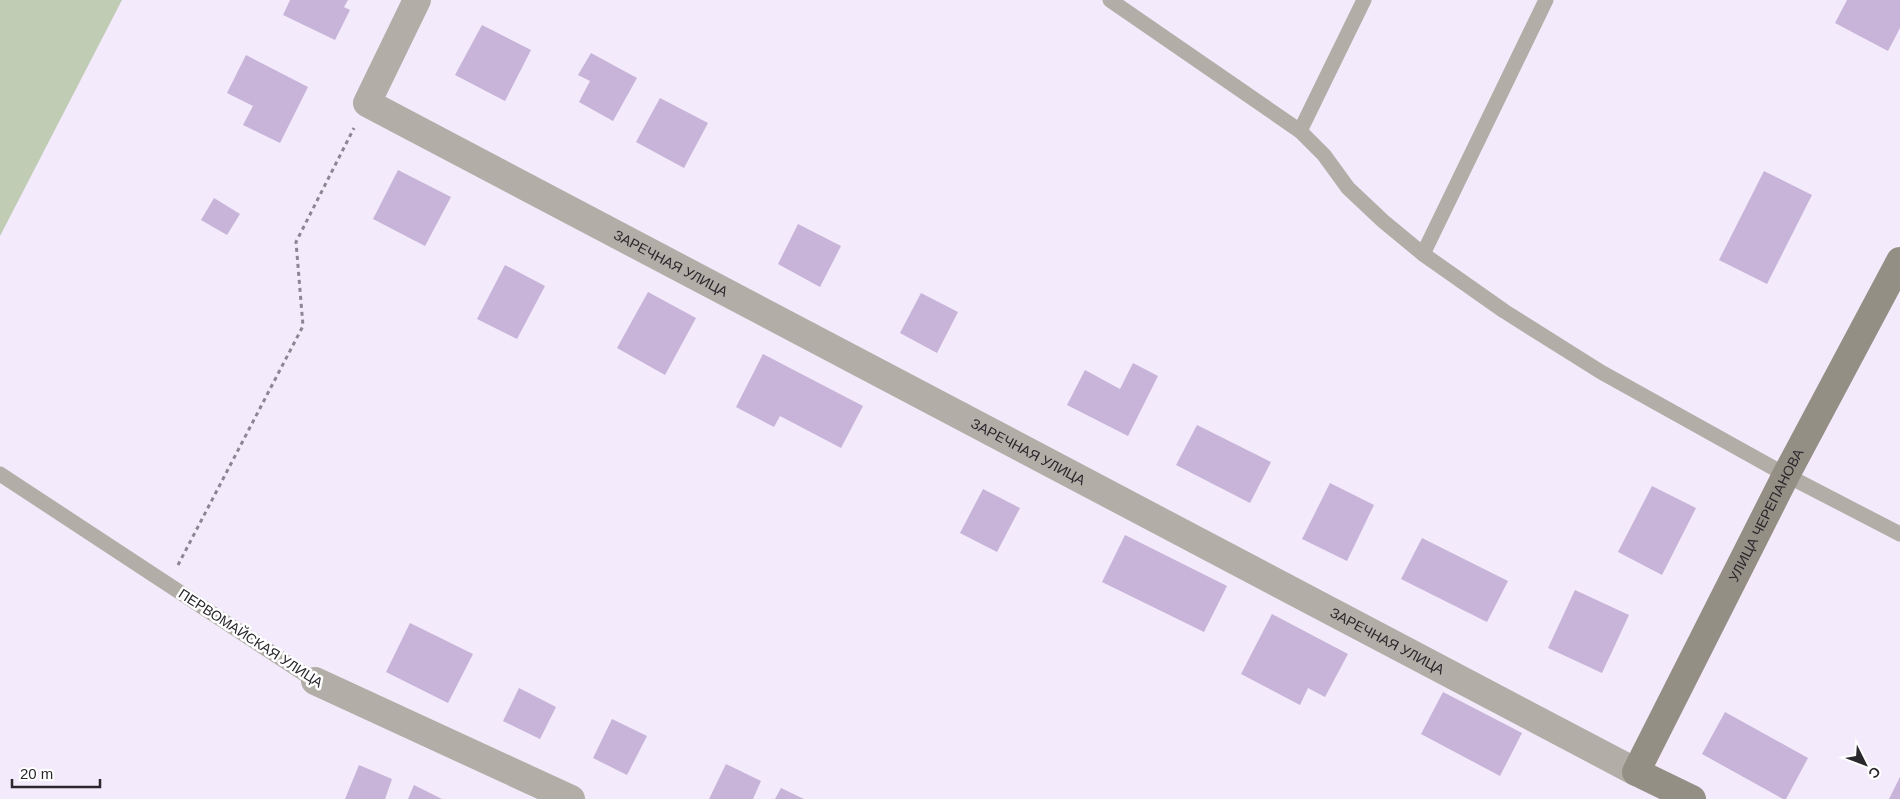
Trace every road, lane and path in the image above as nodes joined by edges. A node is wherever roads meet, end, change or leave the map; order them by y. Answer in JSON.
{"nodes":[{"id":1,"x":417,"y":0,"type":"edge"},
{"id":2,"x":1110,"y":0,"type":"edge"},
{"id":3,"x":1364,"y":0,"type":"edge"},
{"id":4,"x":1546,"y":0,"type":"edge"},
{"id":5,"x":367,"y":103,"type":"junction"},
{"id":6,"x":1300,"y":131,"type":"junction"},
{"id":7,"x":1424,"y":254,"type":"junction"},
{"id":8,"x":1900,"y":261,"type":"edge"},
{"id":9,"x":0,"y":474,"type":"edge"},
{"id":10,"x":1786,"y":476,"type":"junction"},
{"id":11,"x":1900,"y":534,"type":"edge"},
{"id":12,"x":168,"y":584,"type":"junction"},
{"id":13,"x":314,"y":681,"type":"joint"},
{"id":14,"x":1636,"y":772,"type":"junction"},
{"id":15,"x":571,"y":799,"type":"edge"},
{"id":16,"x":1692,"y":799,"type":"edge"}],
"edges":[{"from":1,"to":5,"type":"street"},
{"from":2,"to":6,"type":"lane"},
{"from":3,"to":6,"type":"lane"},
{"from":4,"to":7,"type":"lane"},
{"from":5,"to":12,"type":"path"},
{"from":5,"to":14,"type":"street","name":"ЗАРЕЧНАЯ УЛИЦА"},
{"from":6,"to":7,"type":"lane"},
{"from":7,"to":10,"type":"lane"},
{"from":8,"to":10,"type":"main road","name":"УЛИЦА ЧЕРЕПАНОВА"},
{"from":9,"to":12,"type":"lane","name":"ПЕРВОМАЙСКАЯ УЛИЦА"},
{"from":10,"to":11,"type":"lane"},
{"from":10,"to":14,"type":"main road","name":"УЛИЦА ЧЕРЕПАНОВА"},
{"from":12,"to":13,"type":"lane","name":"ПЕРВОМАЙСКАЯ УЛИЦА"},
{"from":13,"to":15,"type":"street","name":"ПЕРВОМАЙСКАЯ УЛИЦА"},
{"from":14,"to":16,"type":"main road","name":"ЗАРЕЧНАЯ УЛИЦА"}]}
